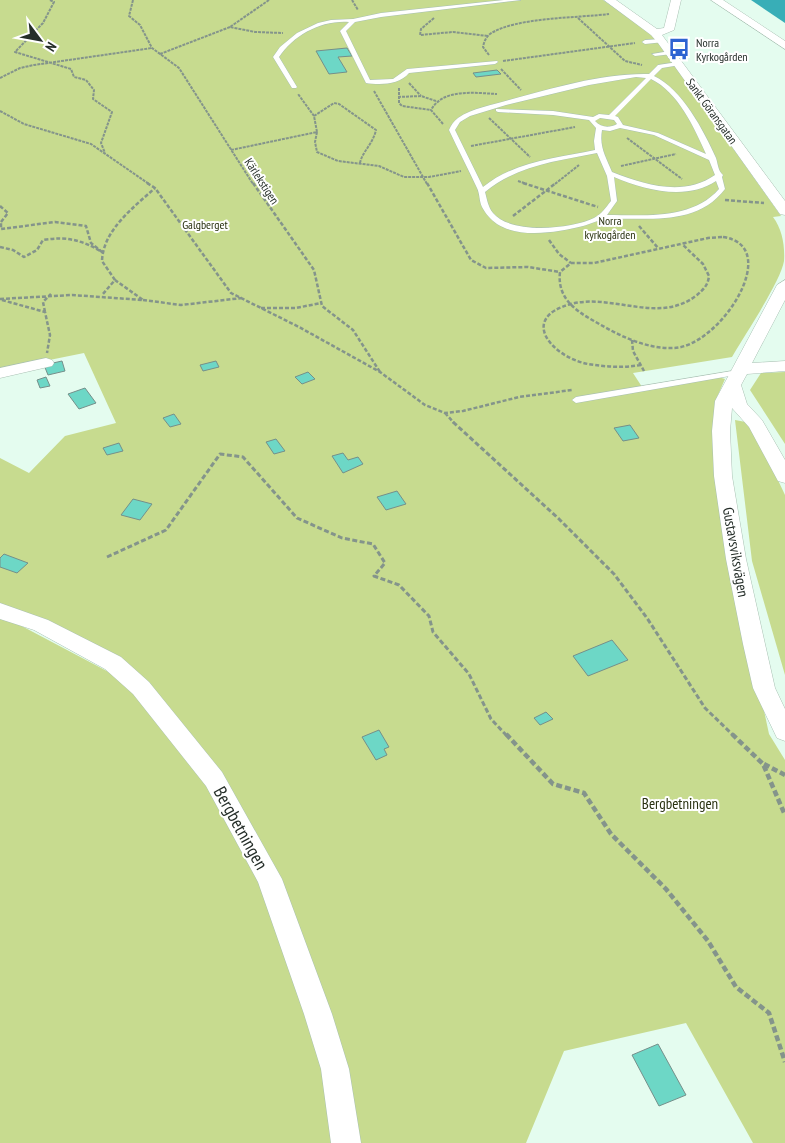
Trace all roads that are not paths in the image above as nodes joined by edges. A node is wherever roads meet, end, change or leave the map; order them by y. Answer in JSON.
{"nodes":[{"id":1,"x":518,"y":0,"type":"edge"},
{"id":2,"x":609,"y":0,"type":"edge"},
{"id":3,"x":676,"y":0,"type":"edge"},
{"id":4,"x":716,"y":0,"type":"edge"},
{"id":5,"x":353,"y":21,"type":"junction"},
{"id":6,"x":659,"y":37,"type":"junction"},
{"id":7,"x":644,"y":42,"type":"road end"},
{"id":8,"x":785,"y":46,"type":"edge"},
{"id":9,"x":670,"y":53,"type":"junction"},
{"id":10,"x":655,"y":54,"type":"dead end"},
{"id":11,"x":495,"y":62,"type":"road end"},
{"id":12,"x":678,"y":64,"type":"junction"},
{"id":13,"x":651,"y":76,"type":"junction"},
{"id":14,"x":294,"y":87,"type":"road end"},
{"id":15,"x":482,"y":111,"type":"junction"},
{"id":16,"x":612,"y":116,"type":"junction"},
{"id":17,"x":595,"y":123,"type":"junction"},
{"id":18,"x":617,"y":127,"type":"junction"},
{"id":19,"x":598,"y":151,"type":"junction"},
{"id":20,"x":712,"y":159,"type":"junction"},
{"id":21,"x":609,"y":171,"type":"junction"},
{"id":22,"x":720,"y":175,"type":"junction"},
{"id":23,"x":482,"y":191,"type":"junction"},
{"id":24,"x":782,"y":206,"type":"edge"},
{"id":25,"x":600,"y":217,"type":"junction"},
{"id":26,"x":785,"y":285,"type":"edge"},
{"id":27,"x":46,"y":363,"type":"road end"},
{"id":28,"x":785,"y":366,"type":"edge"},
{"id":29,"x":0,"y":373,"type":"edge"},
{"id":30,"x":737,"y":375,"type":"junction"},
{"id":31,"x":576,"y":400,"type":"dead end"},
{"id":32,"x":785,"y":477,"type":"edge"},
{"id":33,"x":0,"y":611,"type":"edge"},
{"id":34,"x":785,"y":732,"type":"edge"},
{"id":35,"x":346,"y":1143,"type":"edge"}],
"edges":[{"from":1,"to":5,"type":"lane"},
{"from":2,"to":6,"type":"street","name":"Sankt Göransgatan"},
{"from":3,"to":6,"type":"street"},
{"from":4,"to":8,"type":"street"},
{"from":5,"to":11,"type":"lane"},
{"from":5,"to":14,"type":"lane"},
{"from":6,"to":7,"type":"lane"},
{"from":6,"to":9,"type":"street","name":"Sankt Göransgatan"},
{"from":9,"to":10,"type":"lane"},
{"from":9,"to":12,"type":"street","name":"Sankt Göransgatan"},
{"from":12,"to":13,"type":"lane"},
{"from":12,"to":24,"type":"street","name":"Sankt Göransgatan"},
{"from":13,"to":15,"type":"lane"},
{"from":13,"to":16,"type":"lane"},
{"from":13,"to":20,"type":"lane"},
{"from":15,"to":17,"type":"lane"},
{"from":15,"to":23,"type":"lane"},
{"from":16,"to":17,"type":"lane"},
{"from":16,"to":18,"type":"lane"},
{"from":17,"to":18,"type":"lane"},
{"from":17,"to":19,"type":"lane"},
{"from":18,"to":20,"type":"lane"},
{"from":19,"to":21,"type":"lane"},
{"from":19,"to":23,"type":"lane"},
{"from":20,"to":22,"type":"lane"},
{"from":21,"to":22,"type":"lane"},
{"from":21,"to":25,"type":"lane"},
{"from":22,"to":25,"type":"lane"},
{"from":23,"to":25,"type":"lane"},
{"from":26,"to":30,"type":"street"},
{"from":27,"to":29,"type":"street"},
{"from":28,"to":30,"type":"street"},
{"from":30,"to":31,"type":"lane"},
{"from":30,"to":32,"type":"street"},
{"from":30,"to":34,"type":"street","name":"Gustavsviksvägen"},
{"from":33,"to":35,"type":"street","name":"Bergbetningen"}]}
